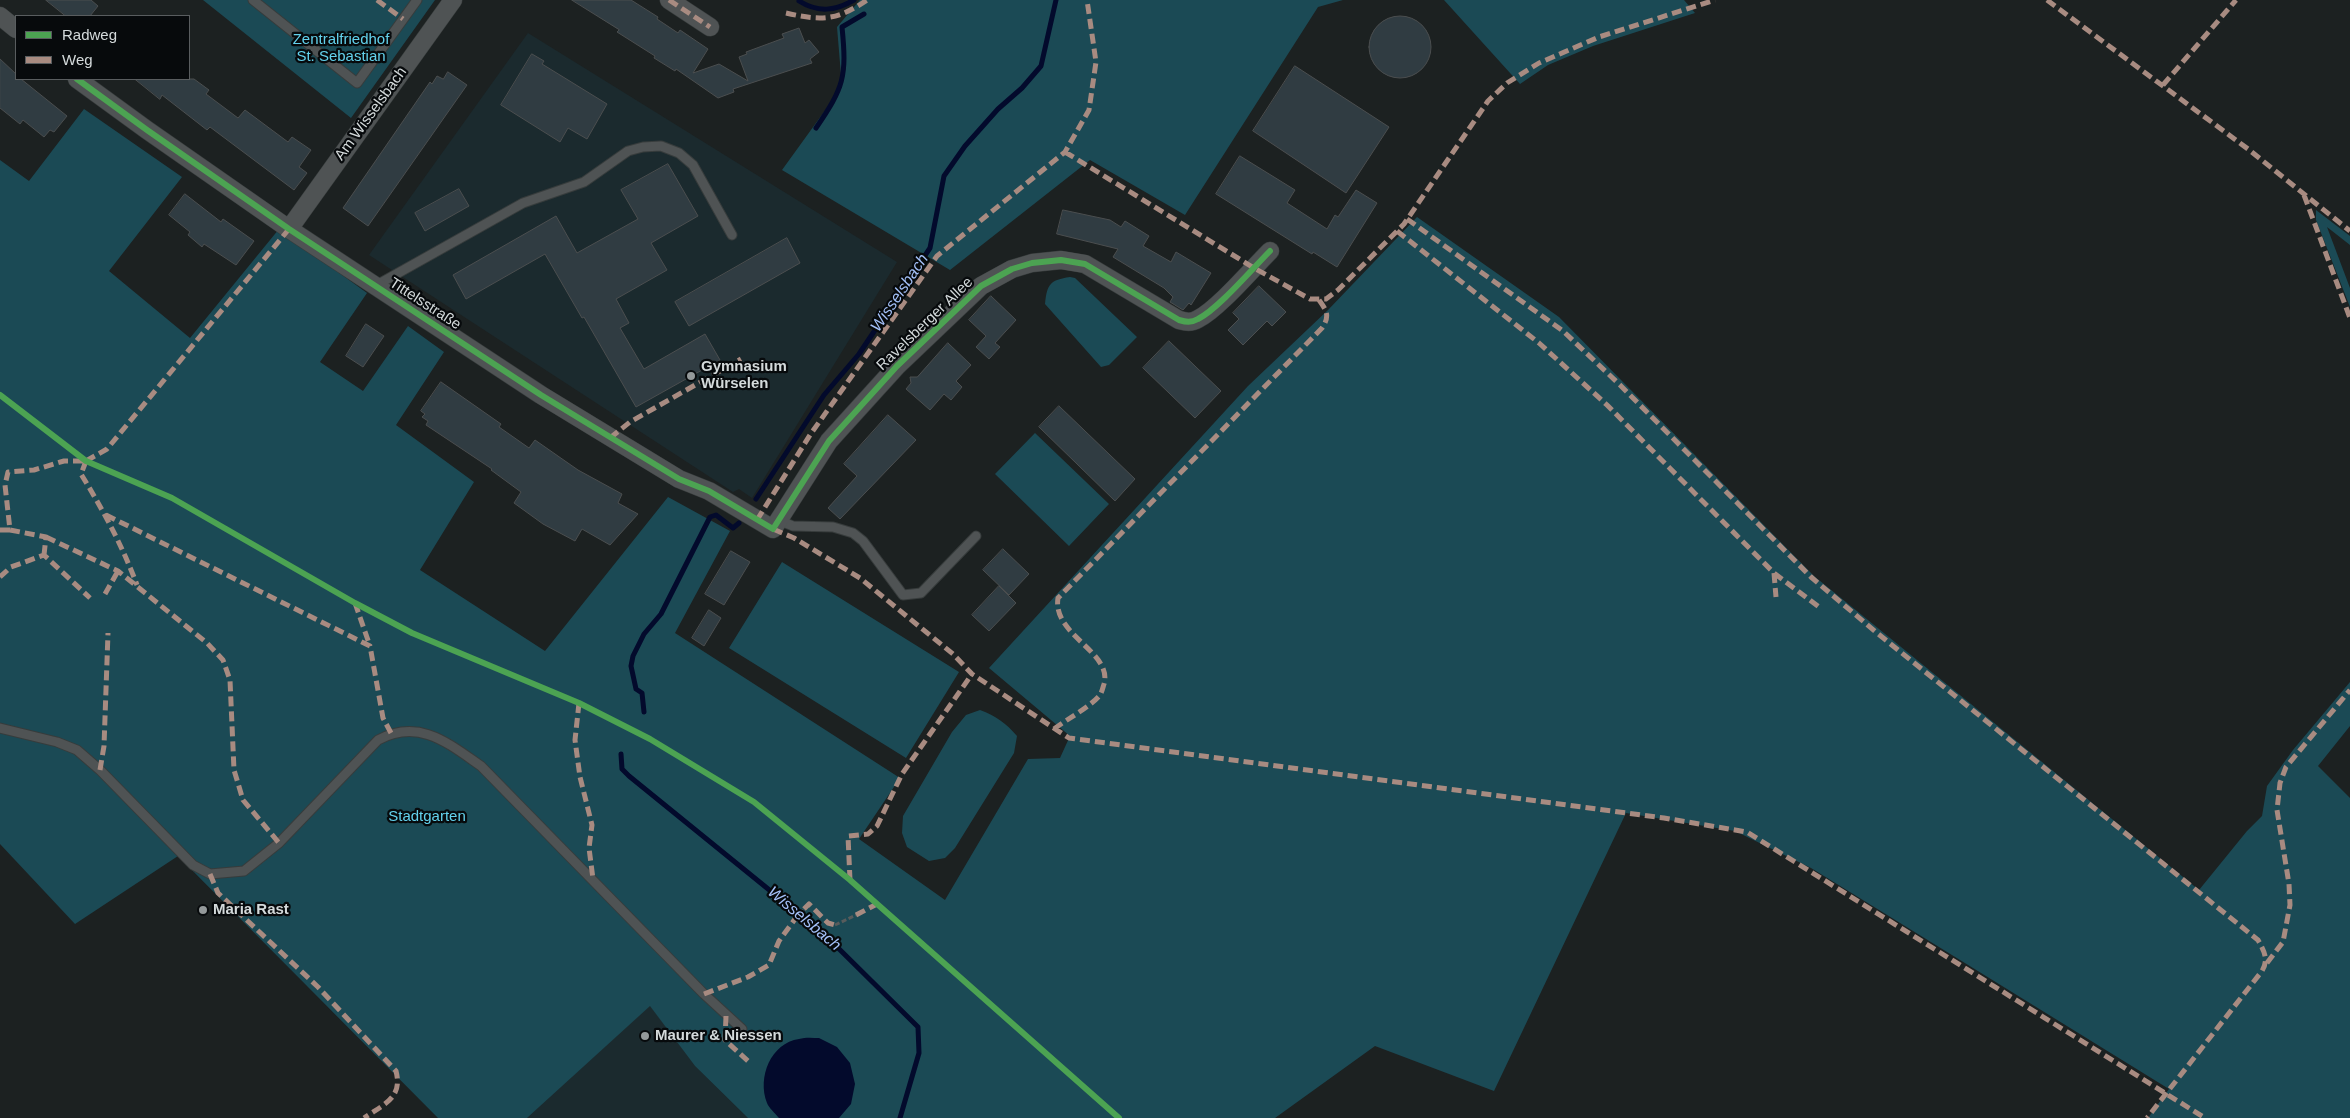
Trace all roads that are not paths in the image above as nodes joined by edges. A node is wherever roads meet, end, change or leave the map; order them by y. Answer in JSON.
{"nodes":[{"id":1,"x":253,"y":0,"type":"edge"},
{"id":2,"x":417,"y":0,"type":"edge"},
{"id":3,"x":453,"y":0,"type":"edge"},
{"id":4,"x":669,"y":0,"type":"edge"},
{"id":5,"x":0,"y":16,"type":"edge"},
{"id":6,"x":710,"y":27,"type":"dead end"},
{"id":7,"x":15,"y":28,"type":"edge"},
{"id":8,"x":78,"y":80,"type":"edge"},
{"id":9,"x":289,"y":229,"type":"junction"},
{"id":10,"x":732,"y":235,"type":"dead end"},
{"id":11,"x":1270,"y":251,"type":"dead end"},
{"id":12,"x":374,"y":286,"type":"junction"},
{"id":13,"x":775,"y":524,"type":"junction"},
{"id":14,"x":976,"y":536,"type":"dead end"},
{"id":15,"x":0,"y":728,"type":"edge"},
{"id":16,"x":742,"y":1028,"type":"dead end"}],
"edges":[{"from":1,"to":2,"type":"lane"},
{"from":3,"to":9,"type":"street","name":"Am Wisselsbach"},
{"from":4,"to":6,"type":"street"},
{"from":5,"to":7,"type":"street"},
{"from":8,"to":9,"type":"street","name":"Tittelsstraße"},
{"from":9,"to":12,"type":"street","name":"Tittelsstraße"},
{"from":10,"to":12,"type":"lane"},
{"from":11,"to":13,"type":"street","name":"Ravelsberger Allee"},
{"from":12,"to":13,"type":"street","name":"Tittelsstraße"},
{"from":13,"to":14,"type":"lane"},
{"from":15,"to":16,"type":"lane"}]}
